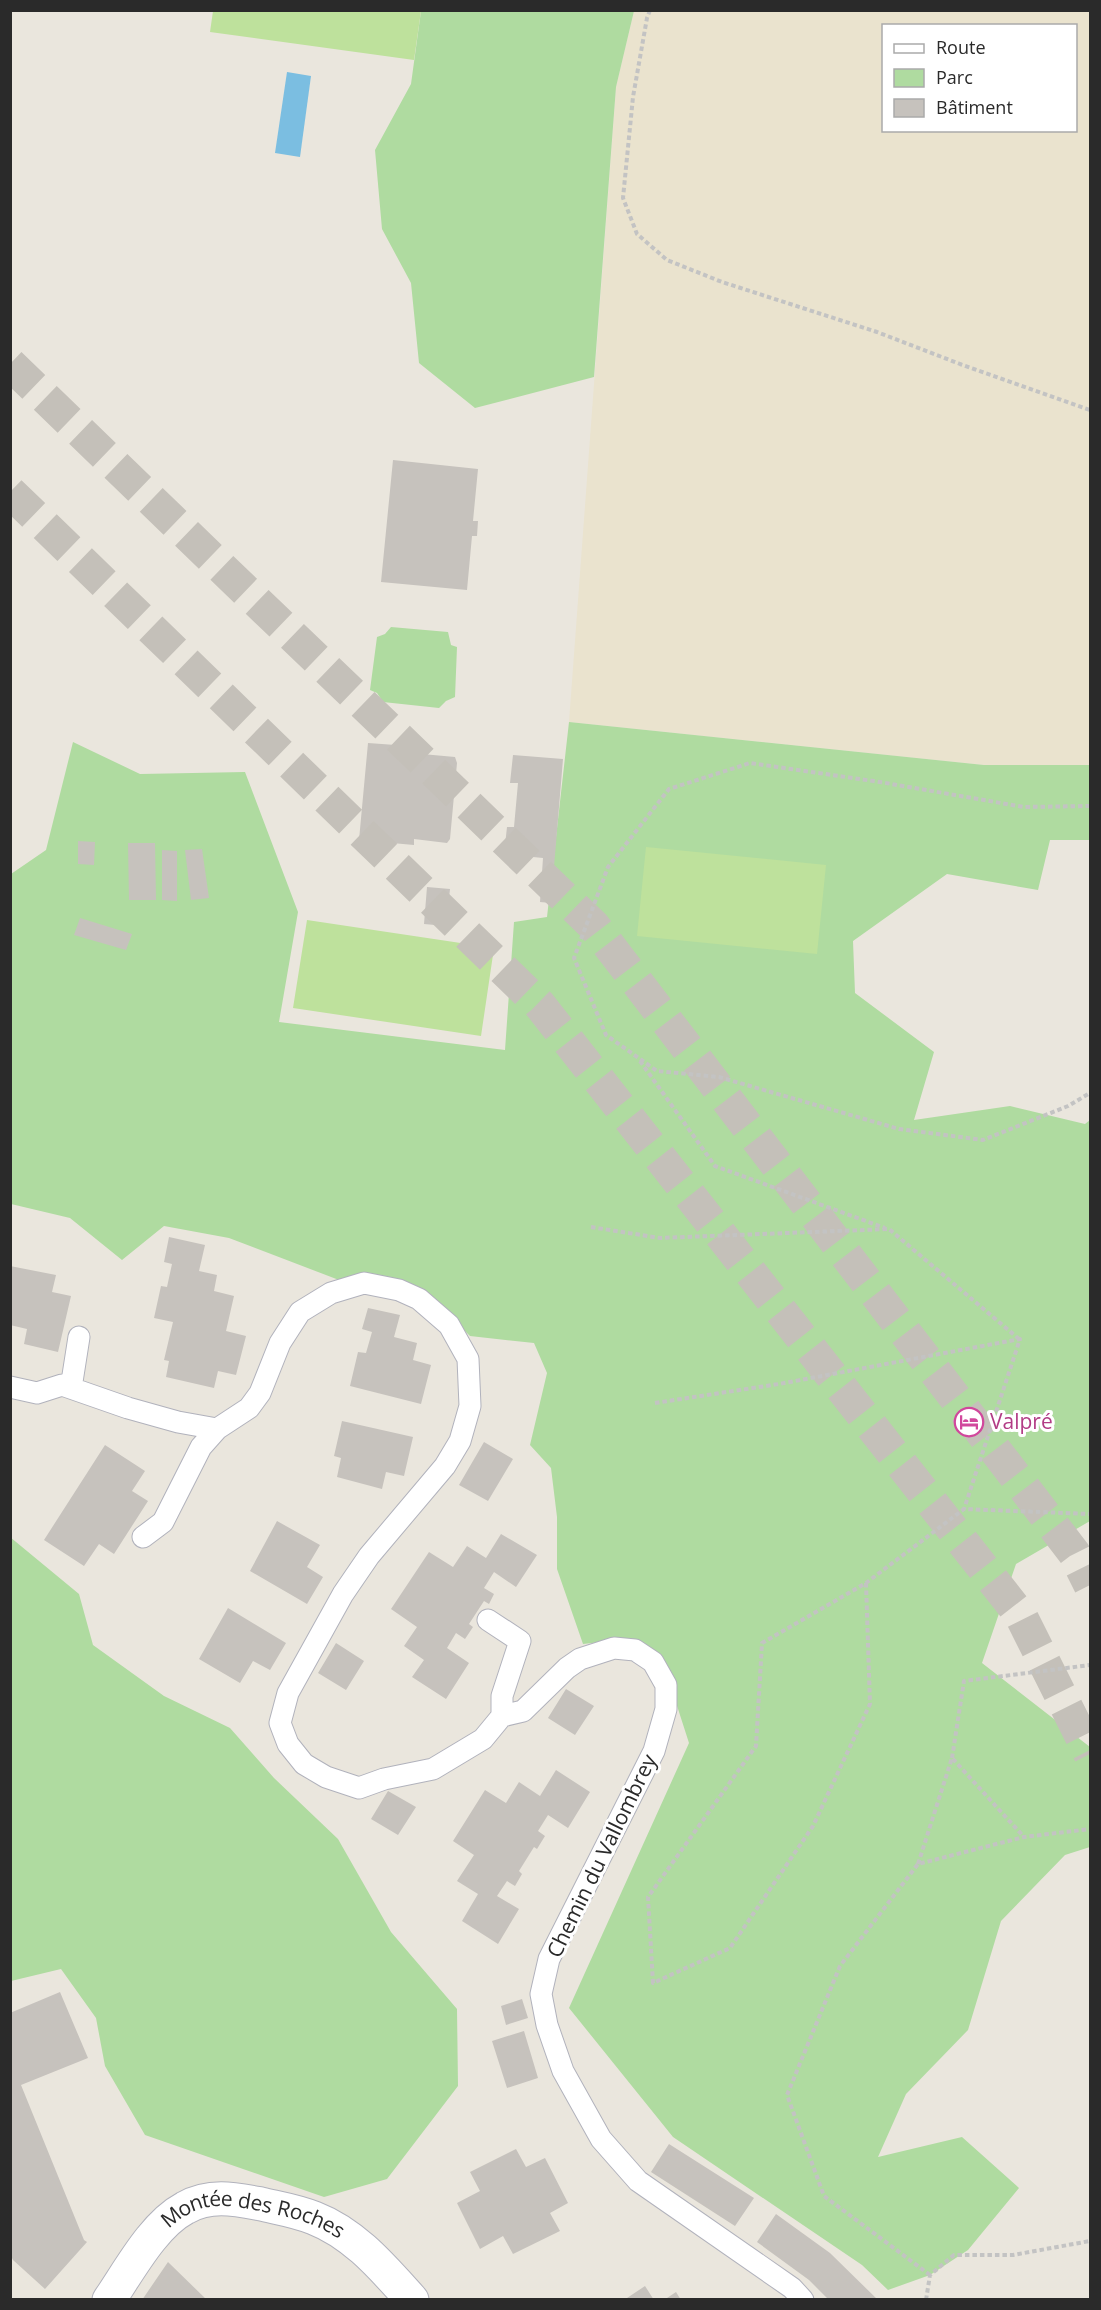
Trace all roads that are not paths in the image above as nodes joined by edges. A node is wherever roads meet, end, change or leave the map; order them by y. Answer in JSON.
{"nodes":[{"id":1,"x":79,"y":1337,"type":"dead end"},
{"id":2,"x":10,"y":1387,"type":"edge"},
{"id":3,"x":71,"y":1388,"type":"junction"},
{"id":4,"x":217,"y":1429,"type":"junction"},
{"id":5,"x":143,"y":1537,"type":"dead end"},
{"id":6,"x":488,"y":1620,"type":"dead end"},
{"id":7,"x":501,"y":1716,"type":"junction"},
{"id":8,"x":109,"y":2300,"type":"edge"},
{"id":9,"x":412,"y":2300,"type":"edge"},
{"id":10,"x":803,"y":2300,"type":"edge"}],
"edges":[{"from":1,"to":3,"type":"lane"},
{"from":2,"to":3,"type":"lane"},
{"from":3,"to":4,"type":"lane"},
{"from":4,"to":5,"type":"lane"},
{"from":4,"to":7,"type":"lane"},
{"from":6,"to":7,"type":"lane"},
{"from":7,"to":10,"type":"lane","name":"Chemin du Vallombrey"},
{"from":8,"to":9,"type":"street","name":"Montée des Roches"}]}
